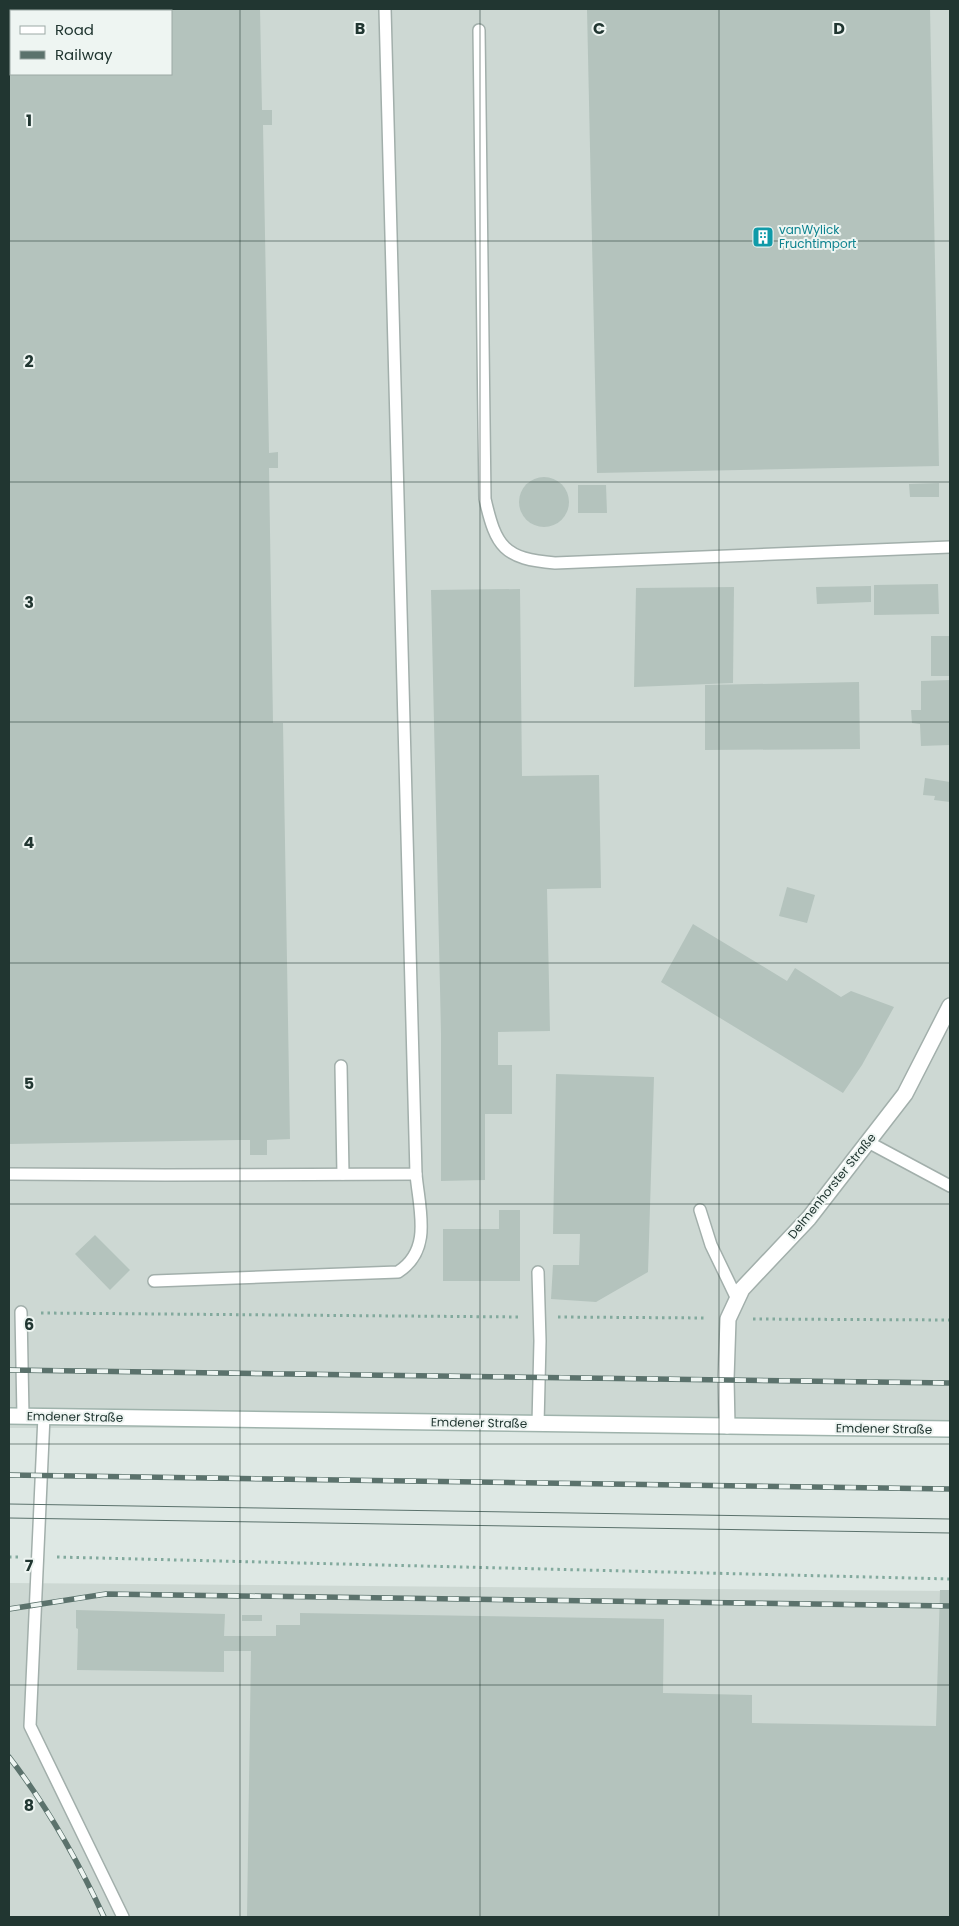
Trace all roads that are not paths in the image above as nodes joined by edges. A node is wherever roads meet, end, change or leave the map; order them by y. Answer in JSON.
{"nodes":[{"id":1,"x":385,"y":9,"type":"edge"},
{"id":2,"x":479,"y":30,"type":"dead end"},
{"id":3,"x":950,"y":547,"type":"edge"},
{"id":4,"x":950,"y":1006,"type":"edge"},
{"id":5,"x":341,"y":1066,"type":"dead end"},
{"id":6,"x":868,"y":1142,"type":"junction"},
{"id":7,"x":9,"y":1174,"type":"edge"},
{"id":8,"x":343,"y":1174,"type":"junction"},
{"id":9,"x":416,"y":1174,"type":"junction"},
{"id":10,"x":950,"y":1186,"type":"edge"},
{"id":11,"x":700,"y":1210,"type":"dead end"},
{"id":12,"x":538,"y":1272,"type":"dead end"},
{"id":13,"x":154,"y":1281,"type":"dead end"},
{"id":14,"x":737,"y":1299,"type":"junction"},
{"id":15,"x":21,"y":1312,"type":"road end"},
{"id":16,"x":16,"y":1416,"type":"edge"},
{"id":17,"x":44,"y":1416,"type":"junction"},
{"id":18,"x":538,"y":1424,"type":"junction"},
{"id":19,"x":727,"y":1426,"type":"junction"},
{"id":20,"x":950,"y":1429,"type":"edge"},
{"id":21,"x":123,"y":1917,"type":"edge"}],
"edges":[{"from":1,"to":9,"type":"lane"},
{"from":2,"to":3,"type":"lane"},
{"from":4,"to":6,"type":"street","name":"Delmenhorster Straße"},
{"from":5,"to":8,"type":"lane"},
{"from":6,"to":10,"type":"lane"},
{"from":6,"to":14,"type":"street","name":"Delmenhorster Straße"},
{"from":7,"to":8,"type":"lane"},
{"from":8,"to":9,"type":"lane"},
{"from":9,"to":13,"type":"lane"},
{"from":11,"to":14,"type":"lane"},
{"from":12,"to":18,"type":"lane"},
{"from":14,"to":19,"type":"street","name":"Delmenhorster Straße"},
{"from":15,"to":16,"type":"lane"},
{"from":16,"to":17,"type":"street","name":"Emdener Straße"},
{"from":17,"to":18,"type":"street","name":"Emdener Straße"},
{"from":17,"to":21,"type":"lane"},
{"from":18,"to":19,"type":"street","name":"Emdener Straße"},
{"from":19,"to":20,"type":"street","name":"Emdener Straße"}]}
